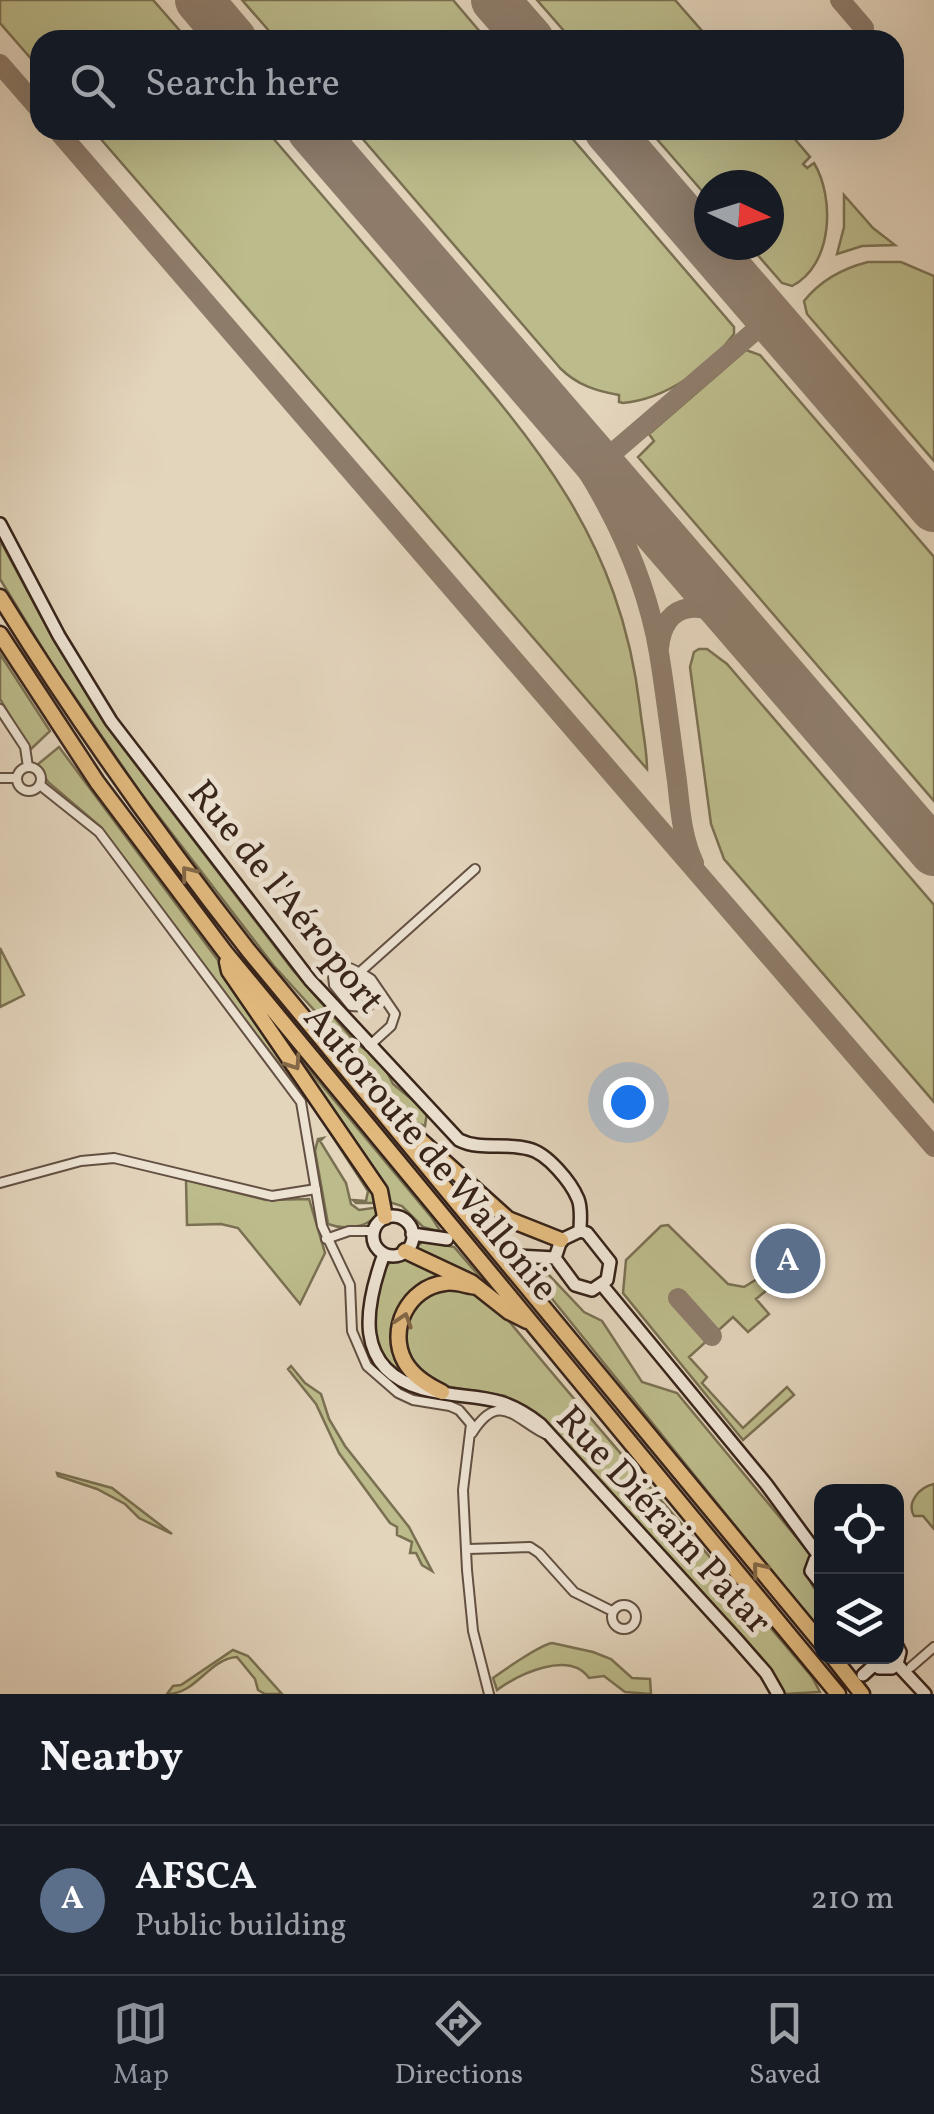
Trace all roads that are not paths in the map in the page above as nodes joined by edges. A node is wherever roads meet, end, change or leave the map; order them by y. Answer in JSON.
{"nodes":[{"id":1,"x":0,"y":524,"type":"edge"},
{"id":2,"x":0,"y":597,"type":"edge"},
{"id":3,"x":0,"y":634,"type":"edge"},
{"id":4,"x":0,"y":709,"type":"edge"},
{"id":5,"x":28,"y":767,"type":"junction"},
{"id":6,"x":0,"y":778,"type":"edge"},
{"id":7,"x":17,"y":778,"type":"junction"},
{"id":8,"x":40,"y":785,"type":"junction"},
{"id":9,"x":475,"y":870,"type":"dead end"},
{"id":10,"x":225,"y":952,"type":"junction"},
{"id":11,"x":360,"y":972,"type":"junction"},
{"id":12,"x":369,"y":1046,"type":"junction"},
{"id":13,"x":378,"y":1108,"type":"junction"},
{"id":14,"x":0,"y":1183,"type":"edge"},
{"id":15,"x":316,"y":1190,"type":"junction"},
{"id":16,"x":384,"y":1218,"type":"junction"},
{"id":17,"x":373,"y":1231,"type":"junction"},
{"id":18,"x":580,"y":1231,"type":"junction"},
{"id":19,"x":412,"y":1234,"type":"junction"},
{"id":20,"x":326,"y":1239,"type":"junction"},
{"id":21,"x":447,"y":1239,"type":"dead end"},
{"id":22,"x":561,"y":1240,"type":"junction"},
{"id":23,"x":405,"y":1252,"type":"junction"},
{"id":24,"x":384,"y":1254,"type":"junction"},
{"id":25,"x":517,"y":1256,"type":"dead end"},
{"id":26,"x":555,"y":1258,"type":"junction"},
{"id":27,"x":602,"y":1285,"type":"junction"},
{"id":28,"x":477,"y":1287,"type":"junction"},
{"id":29,"x":532,"y":1324,"type":"junction"},
{"id":30,"x":442,"y":1392,"type":"junction"},
{"id":31,"x":472,"y":1432,"type":"junction"},
{"id":32,"x":554,"y":1437,"type":"junction"},
{"id":33,"x":814,"y":1548,"type":"edge"},
{"id":34,"x":468,"y":1550,"type":"junction"},
{"id":35,"x":612,"y":1611,"type":"dead end"},
{"id":36,"x":814,"y":1634,"type":"edge"},
{"id":37,"x":934,"y":1647,"type":"edge"},
{"id":38,"x":838,"y":1664,"type":"edge"},
{"id":39,"x":870,"y":1664,"type":"edge"},
{"id":40,"x":878,"y":1664,"type":"edge"},
{"id":41,"x":897,"y":1664,"type":"joint"},
{"id":42,"x":911,"y":1667,"type":"dead end"},
{"id":43,"x":863,"y":1675,"type":"dead end"},
{"id":44,"x":777,"y":1693,"type":"edge"},
{"id":45,"x":489,"y":1694,"type":"edge"},
{"id":46,"x":838,"y":1694,"type":"edge"},
{"id":47,"x":862,"y":1694,"type":"edge"},
{"id":48,"x":925,"y":1694,"type":"edge"}],
"edges":[{"from":1,"to":12,"type":"street","name":"Rue de l'Aéroport"},
{"from":13,"to":2,"type":"highway","name":"Autoroute de Wallonie","one_way":true},
{"from":3,"to":10,"type":"highway","name":"Autoroute de Wallonie"},
{"from":4,"to":5,"type":"street"},
{"from":5,"to":7,"type":"street"},
{"from":5,"to":8,"type":"street"},
{"from":6,"to":7,"type":"street"},
{"from":7,"to":8,"type":"street"},
{"from":8,"to":15,"type":"street"},
{"from":9,"to":11,"type":"street"},
{"from":10,"to":16,"type":"highway","one_way":true},
{"from":10,"to":29,"type":"highway","name":"Autoroute de Wallonie"},
{"from":11,"to":11,"type":"street"},
{"from":11,"to":12,"type":"street"},
{"from":12,"to":18,"type":"street","name":"Rue de l'Aéroport"},
{"from":13,"to":22,"type":"highway"},
{"from":36,"to":13,"type":"highway","name":"Autoroute de Wallonie","one_way":true},
{"from":14,"to":15,"type":"street"},
{"from":15,"to":20,"type":"street"},
{"from":16,"to":17,"type":"street"},
{"from":16,"to":19,"type":"street"},
{"from":17,"to":20,"type":"street"},
{"from":17,"to":24,"type":"street"},
{"from":18,"to":22,"type":"street"},
{"from":18,"to":27,"type":"street","name":"Rue de l'Aéroport"},
{"from":19,"to":21,"type":"street"},
{"from":19,"to":23,"type":"street"},
{"from":20,"to":31,"type":"street"},
{"from":22,"to":26,"type":"street"},
{"from":23,"to":24,"type":"street"},
{"from":23,"to":28,"type":"highway"},
{"from":24,"to":30,"type":"street","name":"Rue Diérain Patar"},
{"from":25,"to":26,"type":"street"},
{"from":26,"to":27,"type":"street"},
{"from":27,"to":33,"type":"street"},
{"from":28,"to":29,"type":"highway"},
{"from":30,"to":28,"type":"highway","one_way":true},
{"from":29,"to":46,"type":"highway","name":"Autoroute de Wallonie"},
{"from":30,"to":32,"type":"street","name":"Rue Diérain Patar"},
{"from":31,"to":32,"type":"street"},
{"from":31,"to":34,"type":"street"},
{"from":32,"to":44,"type":"street","name":"Rue Diérain Patar"},
{"from":34,"to":35,"type":"street"},
{"from":34,"to":45,"type":"street"},
{"from":37,"to":42,"type":"street"},
{"from":38,"to":47,"type":"highway"},
{"from":39,"to":43,"type":"street"},
{"from":40,"to":41,"type":"street"},
{"from":41,"to":48,"type":"street"}]}
